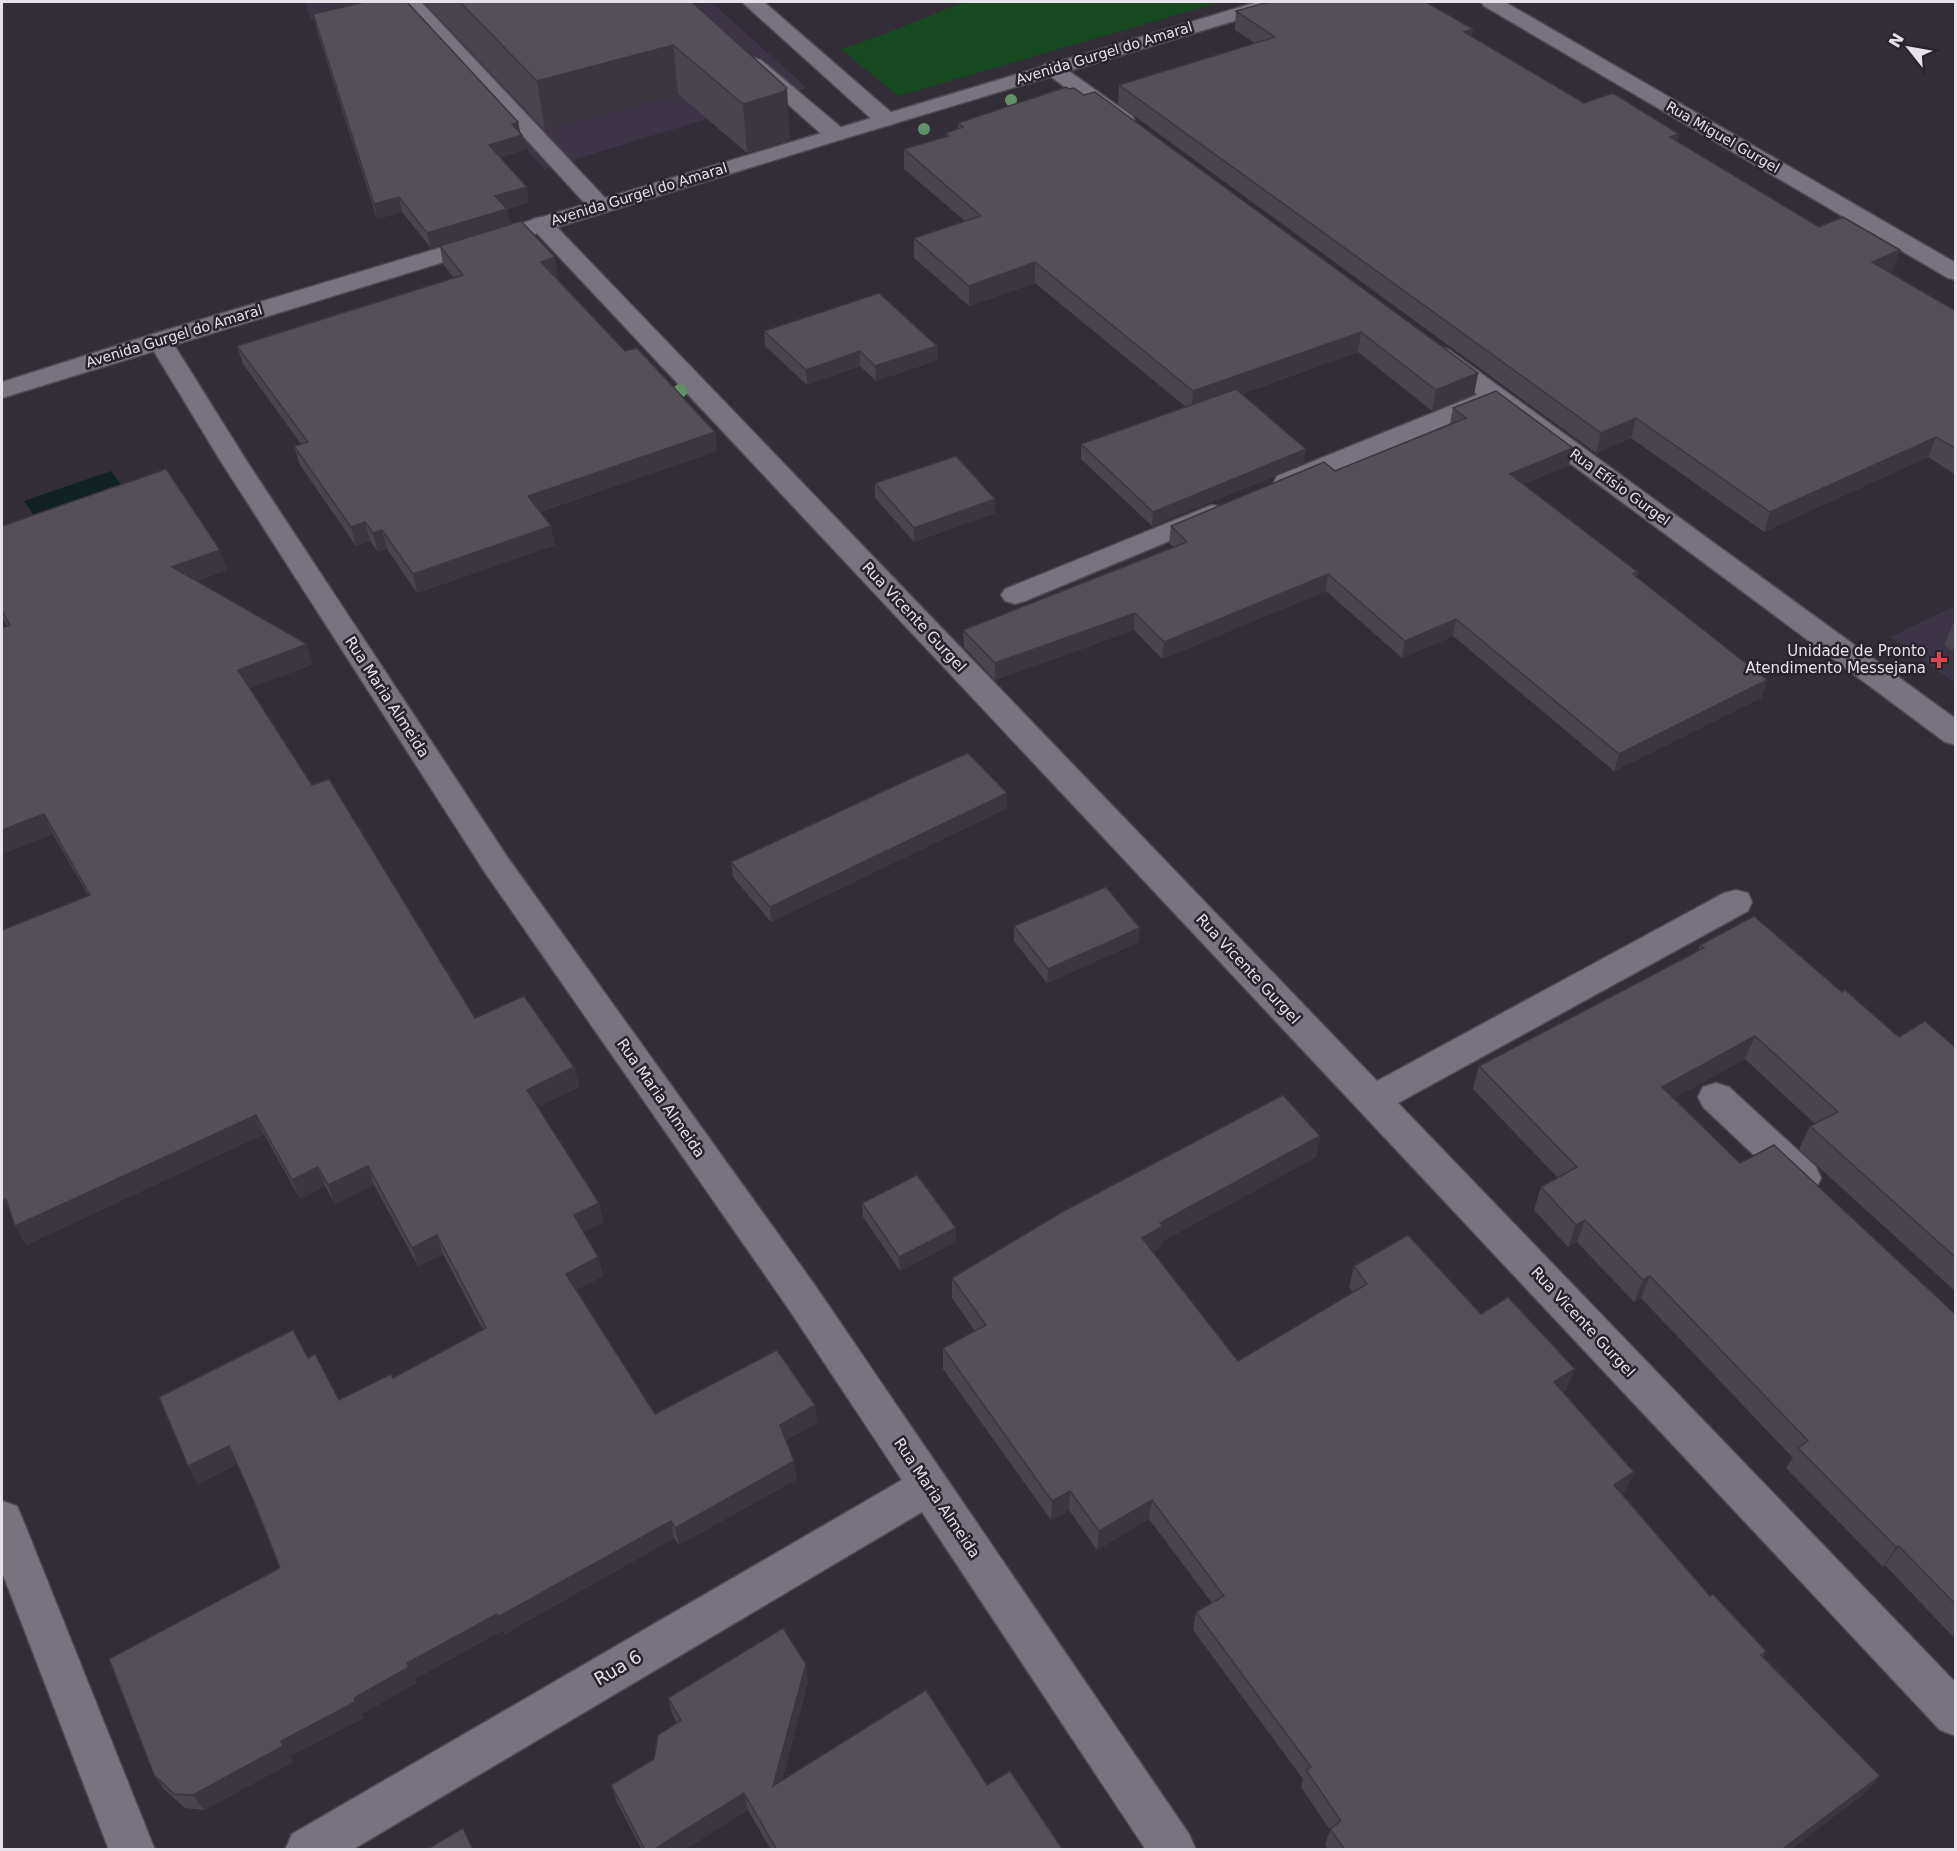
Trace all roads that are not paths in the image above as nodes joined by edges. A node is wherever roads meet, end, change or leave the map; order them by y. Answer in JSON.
{"nodes":[{"id":1,"x":410,"y":2,"type":"edge"},
{"id":2,"x":752,"y":2,"type":"edge"},
{"id":3,"x":1277,"y":2,"type":"edge"},
{"id":4,"x":1491,"y":2,"type":"edge"},
{"id":5,"x":735,"y":47,"type":"edge"},
{"id":6,"x":1052,"y":68,"type":"junction"},
{"id":7,"x":885,"y":119,"type":"junction"},
{"id":8,"x":835,"y":134,"type":"junction"},
{"id":9,"x":1145,"y":137,"type":"edge"},
{"id":10,"x":600,"y":206,"type":"junction"},
{"id":11,"x":541,"y":224,"type":"junction"},
{"id":12,"x":1956,"y":273,"type":"edge"},
{"id":13,"x":1419,"y":339,"type":"edge"},
{"id":14,"x":159,"y":340,"type":"junction"},
{"id":15,"x":2,"y":390,"type":"edge"},
{"id":16,"x":1496,"y":395,"type":"junction"},
{"id":17,"x":1266,"y":491,"type":"edge"},
{"id":18,"x":1233,"y":504,"type":"edge"},
{"id":19,"x":1015,"y":596,"type":"dead end"},
{"id":20,"x":1956,"y":735,"type":"edge"},
{"id":21,"x":1736,"y":902,"type":"dead end"},
{"id":22,"x":1716,"y":1097,"type":"dead end"},
{"id":23,"x":1372,"y":1100,"type":"junction"},
{"id":24,"x":1827,"y":1201,"type":"edge"},
{"id":25,"x":929,"y":1486,"type":"junction"},
{"id":26,"x":2,"y":1520,"type":"edge"},
{"id":27,"x":1956,"y":1715,"type":"edge"},
{"id":28,"x":132,"y":1850,"type":"edge"},
{"id":29,"x":308,"y":1850,"type":"edge"},
{"id":30,"x":1173,"y":1850,"type":"edge"}],
"edges":[{"from":1,"to":10,"type":"street"},
{"from":2,"to":7,"type":"street"},
{"from":3,"to":6,"type":"street","name":"Avenida Gurgel do Amaral"},
{"from":4,"to":12,"type":"street","name":"Rua Miguel Gurgel"},
{"from":5,"to":8,"type":"street"},
{"from":6,"to":7,"type":"street","name":"Avenida Gurgel do Amaral"},
{"from":6,"to":9,"type":"street"},
{"from":7,"to":8,"type":"street","name":"Avenida Gurgel do Amaral"},
{"from":8,"to":10,"type":"street","name":"Avenida Gurgel do Amaral"},
{"from":10,"to":11,"type":"street","name":"Avenida Gurgel do Amaral"},
{"from":11,"to":14,"type":"street","name":"Avenida Gurgel do Amaral"},
{"from":11,"to":23,"type":"street","name":"Rua Vicente Gurgel"},
{"from":13,"to":16,"type":"street","name":"Rua Efísio Gurgel"},
{"from":14,"to":15,"type":"street","name":"Avenida Gurgel do Amaral"},
{"from":14,"to":25,"type":"street","name":"Rua Maria Almeida"},
{"from":16,"to":17,"type":"street"},
{"from":16,"to":20,"type":"street","name":"Rua Efísio Gurgel"},
{"from":18,"to":19,"type":"street"},
{"from":21,"to":23,"type":"street"},
{"from":22,"to":24,"type":"street"},
{"from":23,"to":27,"type":"street","name":"Rua Vicente Gurgel"},
{"from":25,"to":29,"type":"street","name":"Rua 6"},
{"from":25,"to":30,"type":"street","name":"Rua Maria Almeida"},
{"from":26,"to":28,"type":"street"}]}
